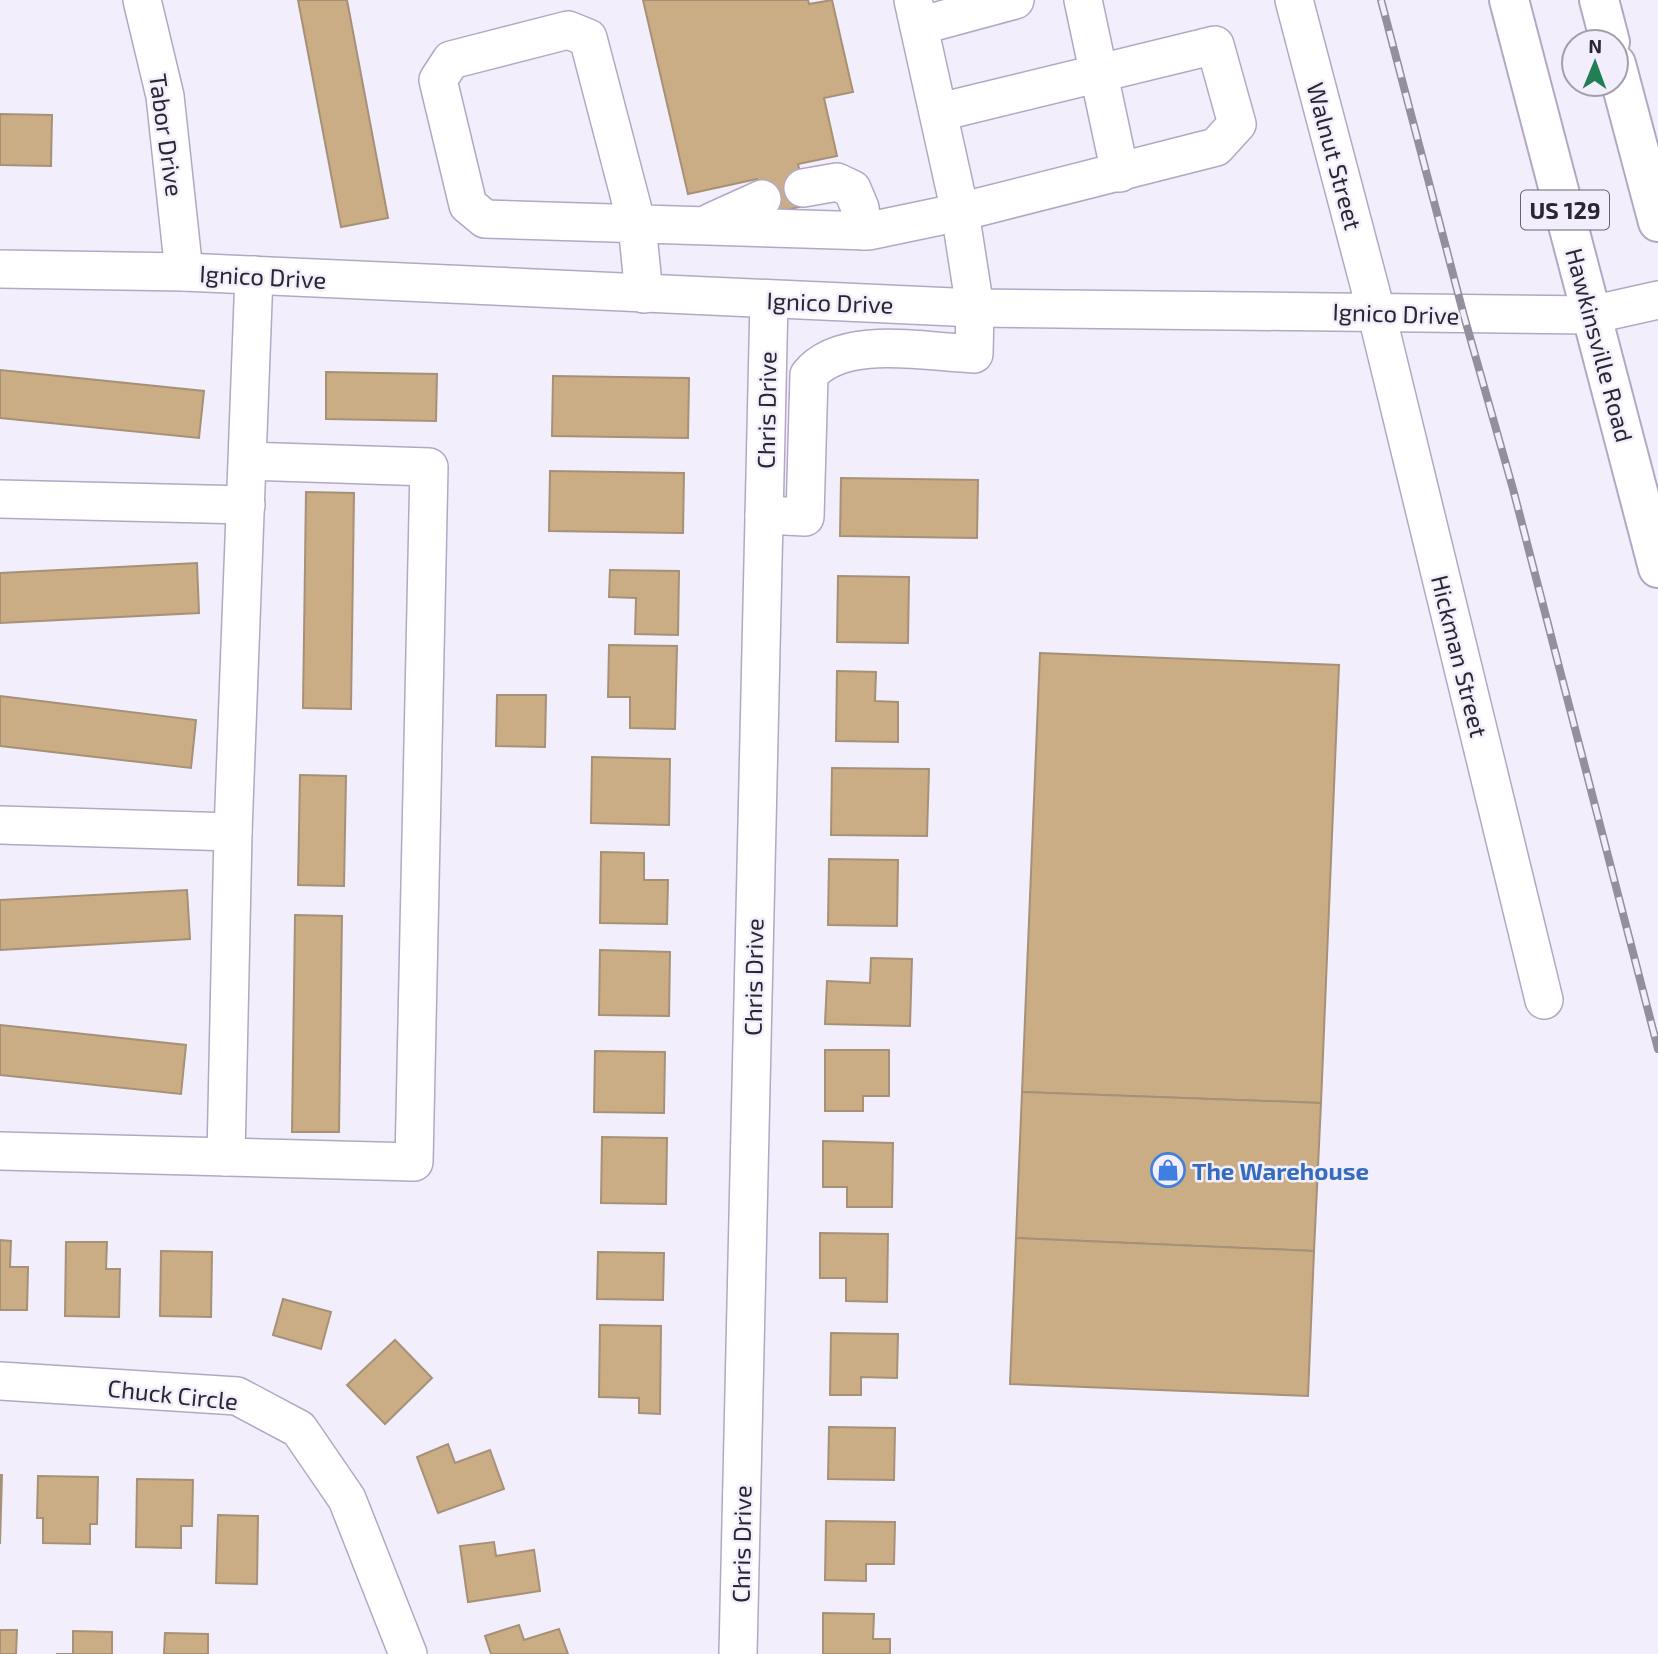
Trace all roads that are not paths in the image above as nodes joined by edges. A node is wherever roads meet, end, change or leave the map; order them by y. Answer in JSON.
{"nodes":[{"id":1,"x":142,"y":0,"type":"edge"},
{"id":2,"x":1015,"y":0,"type":"edge"},
{"id":3,"x":1083,"y":0,"type":"edge"},
{"id":4,"x":1294,"y":0,"type":"edge"},
{"id":5,"x":1509,"y":0,"type":"edge"},
{"id":6,"x":1599,"y":0,"type":"edge"},
{"id":7,"x":916,"y":13,"type":"edge"},
{"id":8,"x":1606,"y":28,"type":"edge"},
{"id":9,"x":1097,"y":73,"type":"junction"},
{"id":10,"x":1625,"y":98,"type":"edge"},
{"id":11,"x":940,"y":112,"type":"junction"},
{"id":12,"x":1120,"y":173,"type":"junction"},
{"id":13,"x":803,"y":188,"type":"dead end"},
{"id":14,"x":762,"y":199,"type":"dead end"},
{"id":15,"x":960,"y":212,"type":"junction"},
{"id":16,"x":1658,"y":222,"type":"edge"},
{"id":17,"x":637,"y":225,"type":"junction"},
{"id":18,"x":701,"y":226,"type":"junction"},
{"id":19,"x":863,"y":231,"type":"junction"},
{"id":20,"x":0,"y":269,"type":"edge"},
{"id":21,"x":184,"y":272,"type":"junction"},
{"id":22,"x":254,"y":275,"type":"junction"},
{"id":23,"x":644,"y":294,"type":"junction"},
{"id":24,"x":769,"y":300,"type":"junction"},
{"id":25,"x":1658,"y":300,"type":"edge"},
{"id":26,"x":867,"y":303,"type":"junction"},
{"id":27,"x":975,"y":308,"type":"junction"},
{"id":28,"x":1376,"y":311,"type":"junction"},
{"id":29,"x":1591,"y":315,"type":"junction"},
{"id":30,"x":866,"y":350,"type":"junction"},
{"id":31,"x":767,"y":374,"type":"junction"},
{"id":32,"x":809,"y":375,"type":"junction"},
{"id":33,"x":248,"y":461,"type":"junction"},
{"id":34,"x":0,"y":499,"type":"edge"},
{"id":35,"x":246,"y":505,"type":"junction"},
{"id":36,"x":764,"y":515,"type":"junction"},
{"id":37,"x":1658,"y":568,"type":"edge"},
{"id":38,"x":0,"y":825,"type":"edge"},
{"id":39,"x":233,"y":832,"type":"junction"},
{"id":40,"x":1544,"y":1000,"type":"dead end"},
{"id":41,"x":0,"y":1151,"type":"edge"},
{"id":42,"x":226,"y":1157,"type":"junction"},
{"id":43,"x":0,"y":1381,"type":"edge"},
{"id":44,"x":408,"y":1654,"type":"edge"},
{"id":45,"x":738,"y":1654,"type":"edge"}],
"edges":[{"from":1,"to":21,"type":"street","name":"Tabor Drive"},
{"from":2,"to":7,"type":"street"},
{"from":3,"to":9,"type":"street"},
{"from":4,"to":28,"type":"street","name":"Walnut Street"},
{"from":5,"to":29,"type":"main road","name":"Hawkinsville Road","number":"US 129"},
{"from":6,"to":8,"type":"main road"},
{"from":7,"to":11,"type":"street"},
{"from":9,"to":11,"type":"street"},
{"from":9,"to":12,"type":"street"},
{"from":9,"to":12,"type":"street"},
{"from":10,"to":16,"type":"main road"},
{"from":11,"to":15,"type":"street"},
{"from":12,"to":15,"type":"street"},
{"from":13,"to":19,"type":"street"},
{"from":14,"to":18,"type":"street"},
{"from":15,"to":19,"type":"street"},
{"from":15,"to":27,"type":"street"},
{"from":17,"to":17,"type":"street"},
{"from":17,"to":18,"type":"street"},
{"from":17,"to":23,"type":"street"},
{"from":18,"to":19,"type":"street"},
{"from":20,"to":21,"type":"street","name":"Ignico Drive"},
{"from":21,"to":22,"type":"street","name":"Ignico Drive"},
{"from":22,"to":23,"type":"street","name":"Ignico Drive"},
{"from":22,"to":33,"type":"street"},
{"from":23,"to":24,"type":"street","name":"Ignico Drive"},
{"from":24,"to":26,"type":"street","name":"Ignico Drive"},
{"from":24,"to":31,"type":"street","name":"Chris Drive"},
{"from":25,"to":29,"type":"street","name":"Ignico Drive"},
{"from":26,"to":27,"type":"street","name":"Ignico Drive"},
{"from":26,"to":30,"type":"street"},
{"from":27,"to":28,"type":"street","name":"Ignico Drive"},
{"from":27,"to":30,"type":"street"},
{"from":28,"to":29,"type":"street","name":"Ignico Drive"},
{"from":28,"to":40,"type":"street","name":"Hickman Street"},
{"from":29,"to":37,"type":"main road","name":"Hawkinsville Road","number":"US 129"},
{"from":30,"to":32,"type":"street"},
{"from":31,"to":32,"type":"street"},
{"from":31,"to":36,"type":"street","name":"Chris Drive"},
{"from":32,"to":36,"type":"street"},
{"from":33,"to":35,"type":"street"},
{"from":33,"to":42,"type":"street"},
{"from":34,"to":35,"type":"street"},
{"from":35,"to":39,"type":"street"},
{"from":36,"to":45,"type":"street","name":"Chris Drive"},
{"from":38,"to":39,"type":"street"},
{"from":39,"to":42,"type":"street"},
{"from":41,"to":42,"type":"street"},
{"from":43,"to":44,"type":"street","name":"Chuck Circle"}]}
